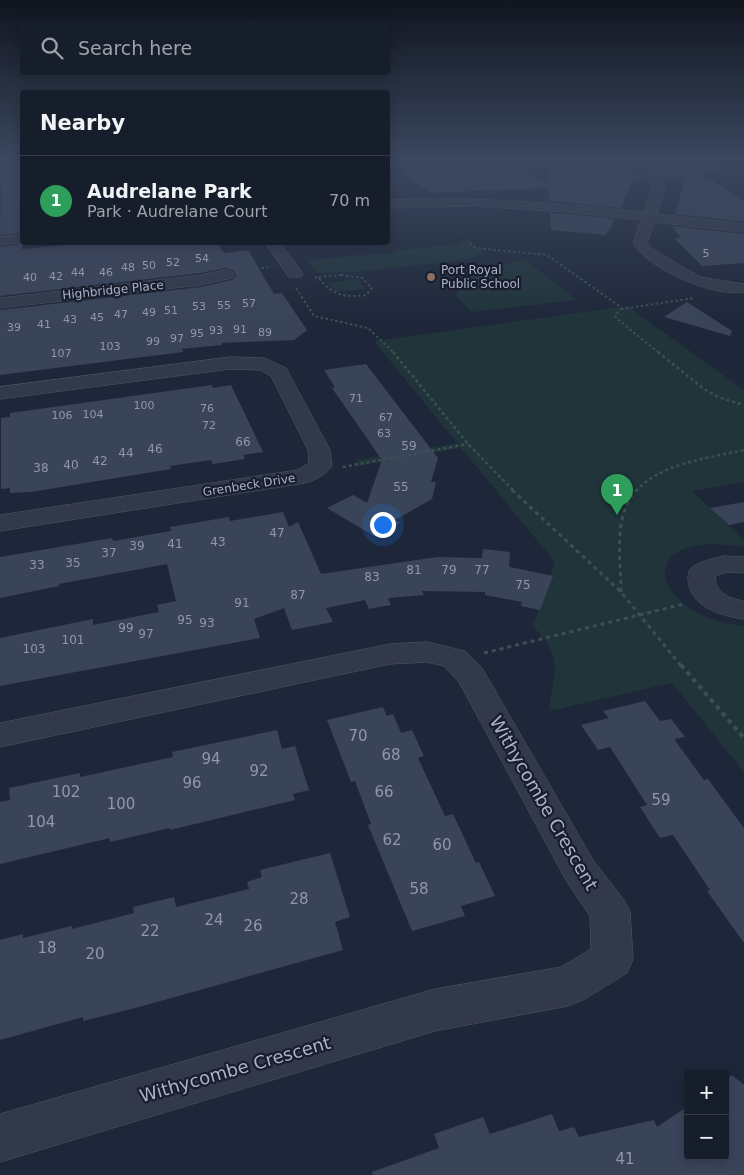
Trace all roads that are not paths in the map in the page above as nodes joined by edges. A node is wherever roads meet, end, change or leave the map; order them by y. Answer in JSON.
{"nodes":[{"id":1,"x":605,"y":214,"type":"edge"},
{"id":2,"x":649,"y":214,"type":"edge"},
{"id":3,"x":647,"y":218,"type":"junction"},
{"id":4,"x":744,"y":228,"type":"edge"},
{"id":5,"x":20,"y":239,"type":"edge"},
{"id":6,"x":0,"y":241,"type":"edge"},
{"id":7,"x":274,"y":245,"type":"edge"},
{"id":8,"x":226,"y":275,"type":"road end"},
{"id":9,"x":296,"y":279,"type":"road end"},
{"id":10,"x":741,"y":288,"type":"road end"},
{"id":11,"x":0,"y":303,"type":"edge"},
{"id":12,"x":0,"y":393,"type":"edge"},
{"id":13,"x":0,"y":523,"type":"edge"},
{"id":14,"x":744,"y":565,"type":"edge"},
{"id":15,"x":744,"y":610,"type":"edge"},
{"id":16,"x":0,"y":735,"type":"edge"},
{"id":17,"x":0,"y":1138,"type":"edge"}],
"edges":[{"from":1,"to":3,"type":"street"},
{"from":2,"to":3,"type":"street"},
{"from":3,"to":4,"type":"street"},
{"from":3,"to":10,"type":"street"},
{"from":5,"to":6,"type":"street"},
{"from":7,"to":9,"type":"street"},
{"from":8,"to":11,"type":"street","name":"Highbridge Place"},
{"from":12,"to":13,"type":"street","name":"Grenbeck Drive"},
{"from":14,"to":15,"type":"street"},
{"from":16,"to":17,"type":"street","name":"Withycombe Crescent"}]}
